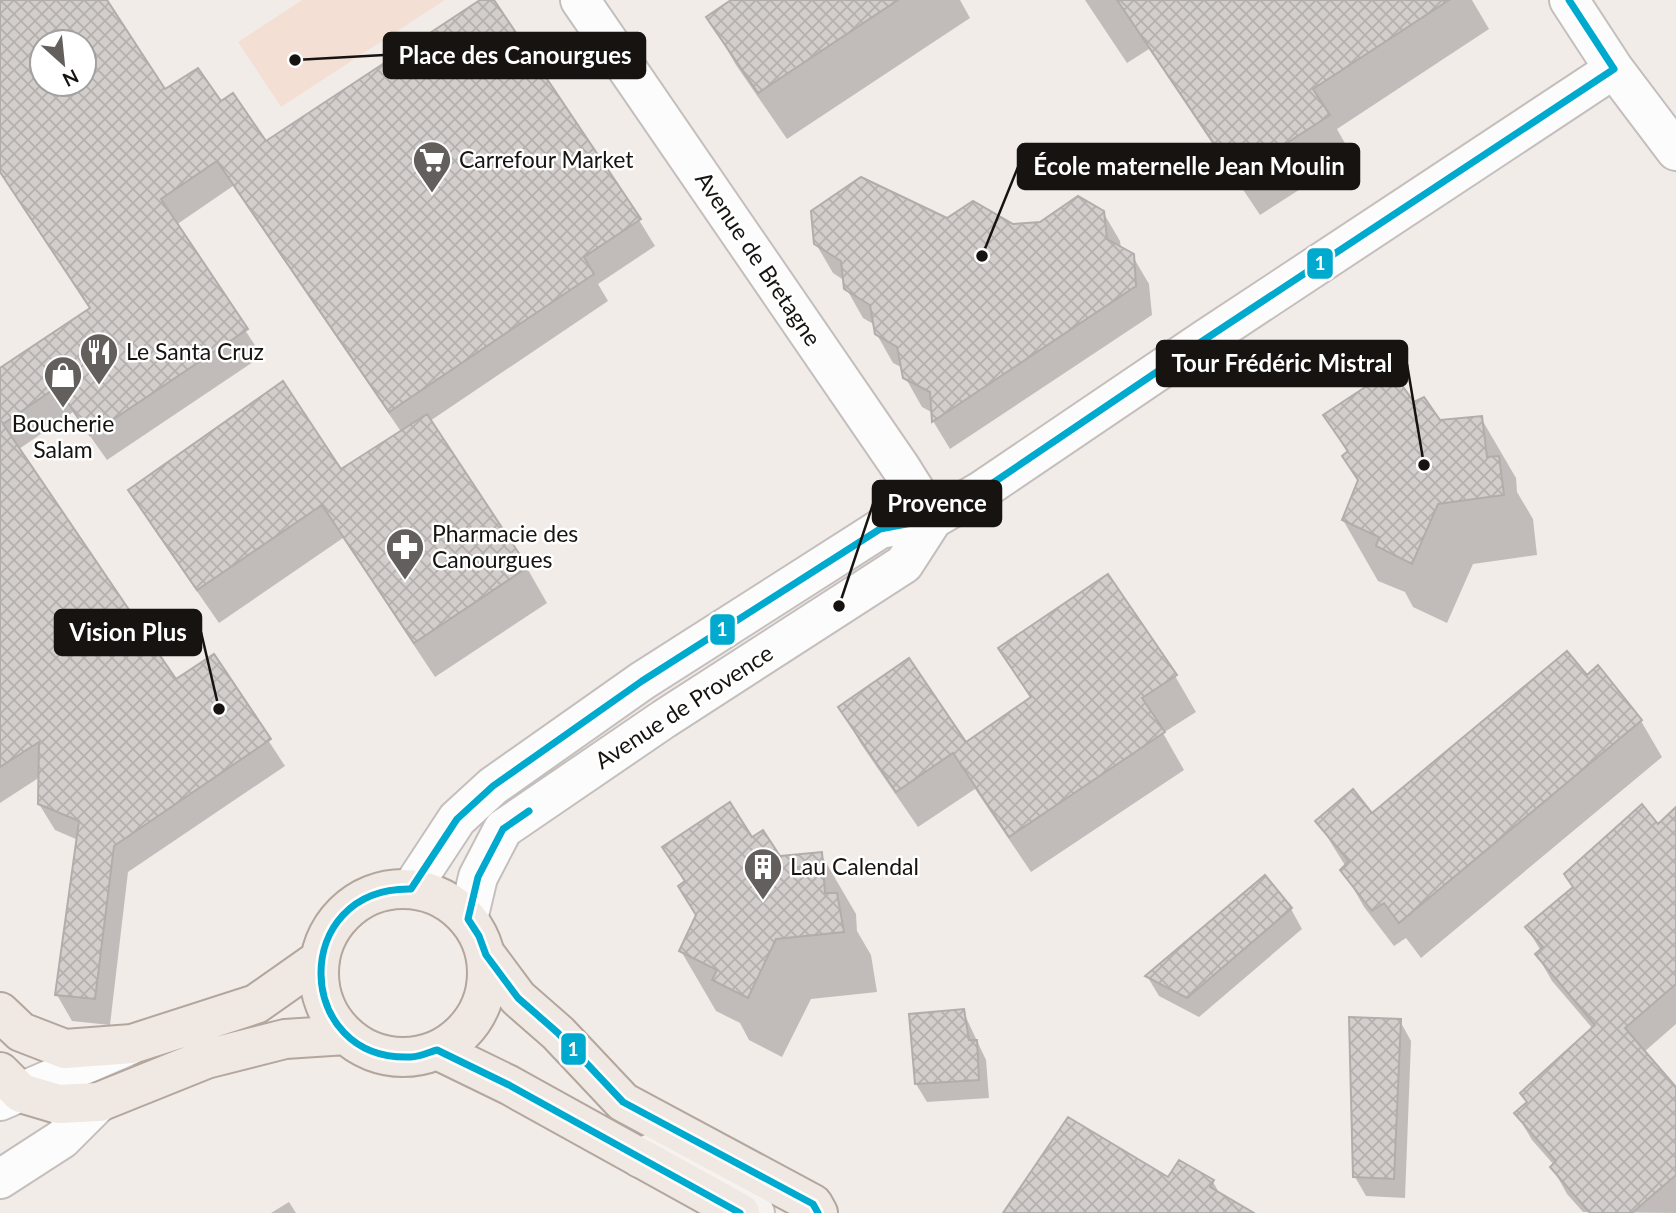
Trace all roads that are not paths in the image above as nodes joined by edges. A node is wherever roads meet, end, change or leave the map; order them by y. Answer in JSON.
{"nodes":[{"id":1,"x":580,"y":0,"type":"edge"},
{"id":2,"x":1569,"y":0,"type":"edge"},
{"id":3,"x":1614,"y":69,"type":"junction"},
{"id":4,"x":1676,"y":151,"type":"edge"},
{"id":5,"x":933,"y":519,"type":"junction"},
{"id":6,"x":411,"y":889,"type":"junction"},
{"id":7,"x":468,"y":919,"type":"junction"},
{"id":8,"x":486,"y":955,"type":"junction"},
{"id":9,"x":320,"y":959,"type":"junction"},
{"id":10,"x":0,"y":1012,"type":"edge"},
{"id":11,"x":346,"y":1035,"type":"junction"},
{"id":12,"x":132,"y":1044,"type":"junction"},
{"id":13,"x":437,"y":1050,"type":"junction"},
{"id":14,"x":7,"y":1089,"type":"edge"},
{"id":15,"x":99,"y":1102,"type":"junction"},
{"id":16,"x":687,"y":1138,"type":"junction"},
{"id":17,"x":640,"y":1158,"type":"junction"},
{"id":18,"x":0,"y":1180,"type":"edge"},
{"id":19,"x":740,"y":1213,"type":"edge"},
{"id":20,"x":755,"y":1213,"type":"edge"},
{"id":21,"x":818,"y":1213,"type":"edge"}],
"edges":[{"from":1,"to":5,"type":"street","name":"Avenue de Bretagne"},
{"from":2,"to":3,"type":"street"},
{"from":3,"to":4,"type":"street"},
{"from":3,"to":5,"type":"street","name":"Avenue de Provence"},
{"from":5,"to":6,"type":"street","name":"Avenue de Provence"},
{"from":5,"to":7,"type":"street","name":"Avenue de Provence"},
{"from":6,"to":7,"type":"main road"},
{"from":6,"to":9,"type":"main road"},
{"from":7,"to":8,"type":"main road"},
{"from":8,"to":13,"type":"main road"},
{"from":8,"to":16,"type":"main road"},
{"from":9,"to":11,"type":"main road"},
{"from":9,"to":12,"type":"main road"},
{"from":10,"to":12,"type":"main road"},
{"from":11,"to":13,"type":"main road"},
{"from":11,"to":15,"type":"main road"},
{"from":12,"to":14,"type":"street"},
{"from":13,"to":17,"type":"main road"},
{"from":14,"to":15,"type":"main road"},
{"from":15,"to":18,"type":"street"},
{"from":16,"to":17,"type":"street"},
{"from":16,"to":20,"type":"street"},
{"from":16,"to":21,"type":"main road"},
{"from":17,"to":19,"type":"main road"}]}
